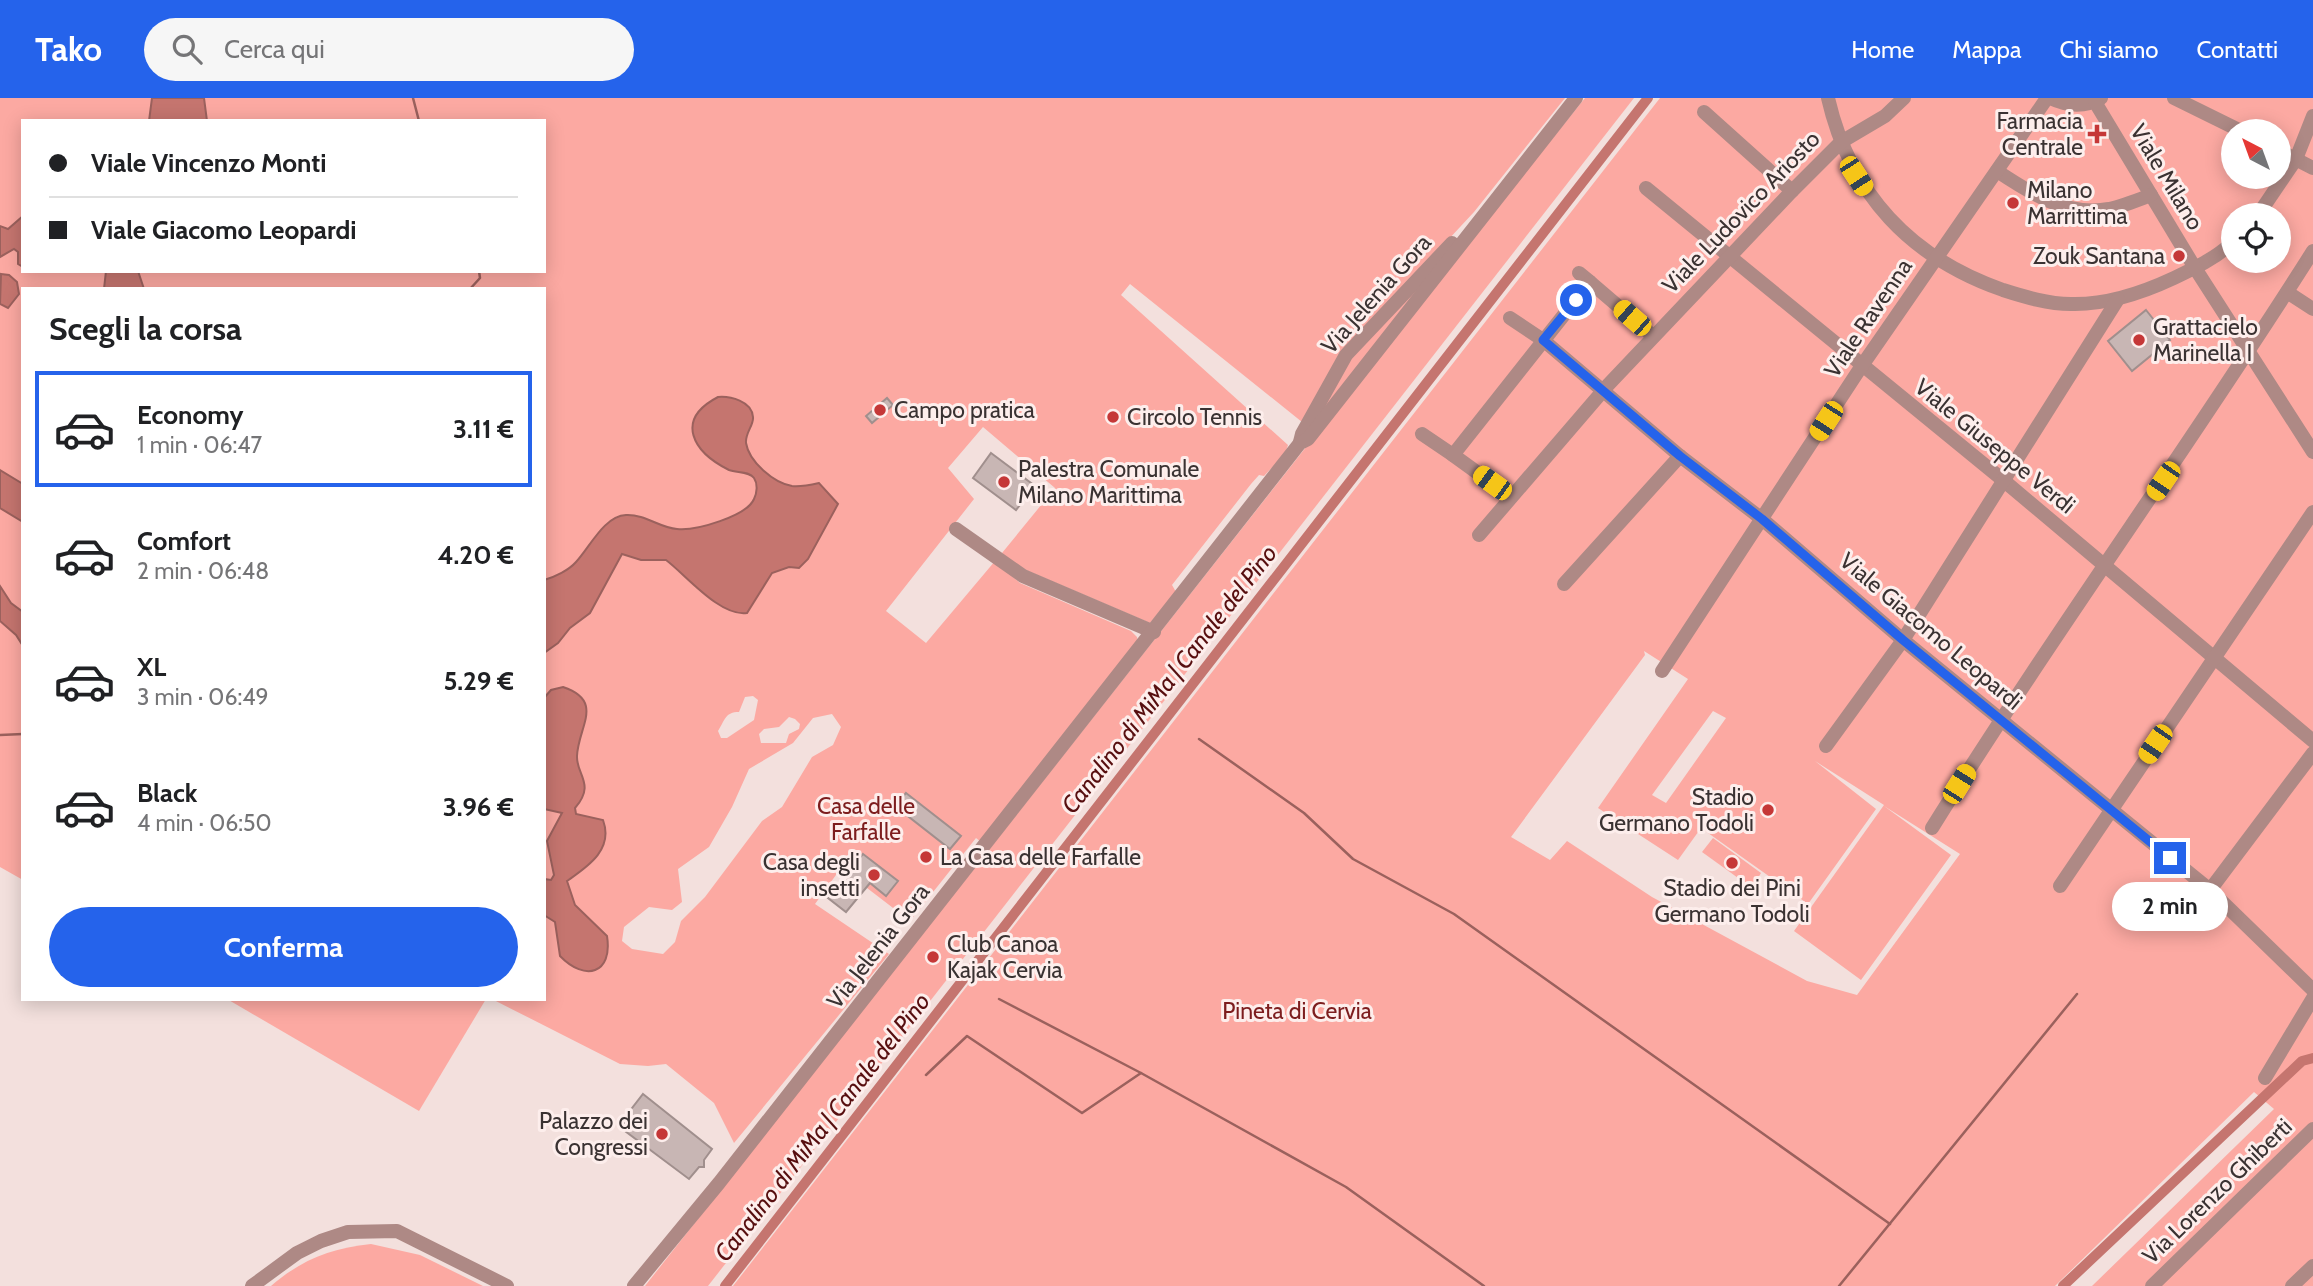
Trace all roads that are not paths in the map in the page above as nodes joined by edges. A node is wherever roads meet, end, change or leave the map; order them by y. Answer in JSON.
{"nodes":[{"id":1,"x":1576,"y":98,"type":"edge"},
{"id":2,"x":1828,"y":98,"type":"edge"},
{"id":3,"x":1904,"y":98,"type":"edge"},
{"id":4,"x":2049,"y":98,"type":"edge"},
{"id":5,"x":2174,"y":98,"type":"edge"},
{"id":6,"x":2098,"y":100,"type":"edge"},
{"id":7,"x":1704,"y":112,"type":"dead end"},
{"id":8,"x":2313,"y":116,"type":"edge"},
{"id":9,"x":2221,"y":121,"type":"edge"},
{"id":10,"x":1841,"y":142,"type":"junction"},
{"id":11,"x":2291,"y":156,"type":"edge"},
{"id":12,"x":2296,"y":159,"type":"junction"},
{"id":13,"x":2313,"y":168,"type":"edge"},
{"id":14,"x":1997,"y":171,"type":"junction"},
{"id":15,"x":1506,"y":188,"type":"junction"},
{"id":16,"x":1646,"y":188,"type":"dead end"},
{"id":17,"x":1791,"y":191,"type":"junction"},
{"id":18,"x":2151,"y":195,"type":"junction"},
{"id":19,"x":2266,"y":203,"type":"edge"},
{"id":20,"x":2221,"y":250,"type":"edge"},
{"id":21,"x":2313,"y":251,"type":"edge"},
{"id":22,"x":1730,"y":257,"type":"junction"},
{"id":23,"x":1936,"y":259,"type":"junction"},
{"id":24,"x":2195,"y":268,"type":"junction"},
{"id":25,"x":2287,"y":292,"type":"junction"},
{"id":26,"x":2118,"y":299,"type":"junction"},
{"id":27,"x":2313,"y":309,"type":"edge"},
{"id":28,"x":1510,"y":318,"type":"dead end"},
{"id":29,"x":1653,"y":336,"type":"junction"},
{"id":30,"x":1543,"y":340,"type":"junction"},
{"id":31,"x":2250,"y":353,"type":"junction"},
{"id":32,"x":1861,"y":367,"type":"junction"},
{"id":33,"x":1604,"y":390,"type":"junction"},
{"id":34,"x":1422,"y":434,"type":"dead end"},
{"id":35,"x":1300,"y":443,"type":"junction"},
{"id":36,"x":2313,"y":452,"type":"edge"},
{"id":37,"x":1453,"y":454,"type":"junction"},
{"id":38,"x":1680,"y":456,"type":"junction"},
{"id":39,"x":2003,"y":480,"type":"junction"},
{"id":40,"x":1511,"y":497,"type":"junction"},
{"id":41,"x":2313,"y":512,"type":"edge"},
{"id":42,"x":1762,"y":519,"type":"junction"},
{"id":43,"x":957,"y":529,"type":"dead end"},
{"id":44,"x":1479,"y":534,"type":"dead end"},
{"id":45,"x":2105,"y":566,"type":"junction"},
{"id":46,"x":1564,"y":584,"type":"dead end"},
{"id":47,"x":1154,"y":632,"type":"junction"},
{"id":48,"x":1903,"y":640,"type":"junction"},
{"id":49,"x":2213,"y":657,"type":"junction"},
{"id":50,"x":1662,"y":671,"type":"dead end"},
{"id":51,"x":2000,"y":719,"type":"junction"},
{"id":52,"x":2313,"y":741,"type":"edge"},
{"id":53,"x":1826,"y":746,"type":"dead end"},
{"id":54,"x":2313,"y":753,"type":"edge"},
{"id":55,"x":2112,"y":809,"type":"junction"},
{"id":56,"x":1932,"y":828,"type":"dead end"},
{"id":57,"x":2060,"y":886,"type":"dead end"},
{"id":58,"x":2210,"y":890,"type":"junction"},
{"id":59,"x":2313,"y":990,"type":"edge"},
{"id":60,"x":2313,"y":998,"type":"edge"},
{"id":61,"x":2265,"y":1078,"type":"dead end"},
{"id":62,"x":2313,"y":1129,"type":"edge"},
{"id":63,"x":2313,"y":1266,"type":"edge"},
{"id":64,"x":252,"y":1286,"type":"edge"},
{"id":65,"x":507,"y":1286,"type":"edge"},
{"id":66,"x":634,"y":1286,"type":"edge"},
{"id":67,"x":2152,"y":1286,"type":"edge"},
{"id":68,"x":2292,"y":1286,"type":"edge"}],
"edges":[{"from":1,"to":15,"type":"street","name":"Via Jelenia Gora"},
{"from":2,"to":10,"type":"street"},
{"from":3,"to":10,"type":"street","name":"Viale Ludovico Ariosto"},
{"from":4,"to":6,"type":"street"},
{"from":4,"to":14,"type":"street","name":"Viale Ravenna"},
{"from":5,"to":9,"type":"street"},
{"from":6,"to":18,"type":"street","name":"Viale Milano"},
{"from":7,"to":17,"type":"street"},
{"from":8,"to":12,"type":"street"},
{"from":10,"to":17,"type":"street","name":"Viale Ludovico Ariosto"},
{"from":10,"to":23,"type":"street"},
{"from":11,"to":12,"type":"street"},
{"from":12,"to":13,"type":"street"},
{"from":12,"to":19,"type":"street"},
{"from":14,"to":18,"type":"street"},
{"from":14,"to":23,"type":"street","name":"Viale Ravenna"},
{"from":15,"to":35,"type":"street","name":"Via Jelenia Gora"},
{"from":15,"to":35,"type":"street","name":"Via Jelenia Gora"},
{"from":16,"to":22,"type":"street","name":"Viale Giuseppe Verdi"},
{"from":17,"to":22,"type":"street","name":"Viale Ludovico Ariosto"},
{"from":18,"to":24,"type":"street","name":"Viale Milano"},
{"from":20,"to":24,"type":"street"},
{"from":21,"to":25,"type":"street"},
{"from":22,"to":29,"type":"street","name":"Viale Ludovico Ariosto"},
{"from":22,"to":32,"type":"street","name":"Viale Giuseppe Verdi"},
{"from":23,"to":26,"type":"street"},
{"from":23,"to":32,"type":"street","name":"Viale Ravenna"},
{"from":24,"to":26,"type":"street"},
{"from":24,"to":31,"type":"street","name":"Viale Milano"},
{"from":25,"to":27,"type":"street"},
{"from":25,"to":31,"type":"street"},
{"from":26,"to":39,"type":"street"},
{"from":28,"to":30,"type":"street","name":"Viale Giacomo Leopardi"},
{"from":29,"to":30,"type":"street"},
{"from":29,"to":33,"type":"street","name":"Viale Ludovico Ariosto"},
{"from":30,"to":33,"type":"street","name":"Viale Giacomo Leopardi"},
{"from":30,"to":37,"type":"street"},
{"from":31,"to":36,"type":"street","name":"Viale Milano"},
{"from":31,"to":45,"type":"street"},
{"from":32,"to":39,"type":"street","name":"Viale Giuseppe Verdi"},
{"from":32,"to":42,"type":"street","name":"Viale Ravenna"},
{"from":33,"to":38,"type":"street","name":"Viale Giacomo Leopardi"},
{"from":33,"to":40,"type":"street","name":"Viale Ludovico Ariosto"},
{"from":34,"to":37,"type":"street"},
{"from":35,"to":47,"type":"street","name":"Via Jelenia Gora"},
{"from":37,"to":40,"type":"street"},
{"from":38,"to":42,"type":"street","name":"Viale Giacomo Leopardi"},
{"from":38,"to":46,"type":"street"},
{"from":39,"to":45,"type":"street","name":"Viale Giuseppe Verdi"},
{"from":39,"to":48,"type":"street"},
{"from":40,"to":44,"type":"street","name":"Viale Ludovico Ariosto"},
{"from":41,"to":49,"type":"street"},
{"from":42,"to":48,"type":"street","name":"Viale Giacomo Leopardi"},
{"from":42,"to":50,"type":"street","name":"Viale Ravenna"},
{"from":43,"to":47,"type":"street"},
{"from":45,"to":49,"type":"street","name":"Viale Giuseppe Verdi"},
{"from":45,"to":51,"type":"street"},
{"from":47,"to":66,"type":"street","name":"Via Jelenia Gora"},
{"from":48,"to":51,"type":"street","name":"Viale Giacomo Leopardi"},
{"from":48,"to":53,"type":"street"},
{"from":49,"to":52,"type":"street","name":"Viale Giuseppe Verdi"},
{"from":49,"to":55,"type":"street"},
{"from":51,"to":55,"type":"street","name":"Viale Giacomo Leopardi"},
{"from":51,"to":56,"type":"street"},
{"from":54,"to":58,"type":"street"},
{"from":55,"to":57,"type":"street"},
{"from":55,"to":58,"type":"street","name":"Viale Giacomo Leopardi"},
{"from":58,"to":59,"type":"street","name":"Viale Giacomo Leopardi"},
{"from":60,"to":61,"type":"street"},
{"from":62,"to":67,"type":"street","name":"Via Lorenzo Ghiberti"},
{"from":63,"to":68,"type":"street"},
{"from":64,"to":65,"type":"street"}]}
